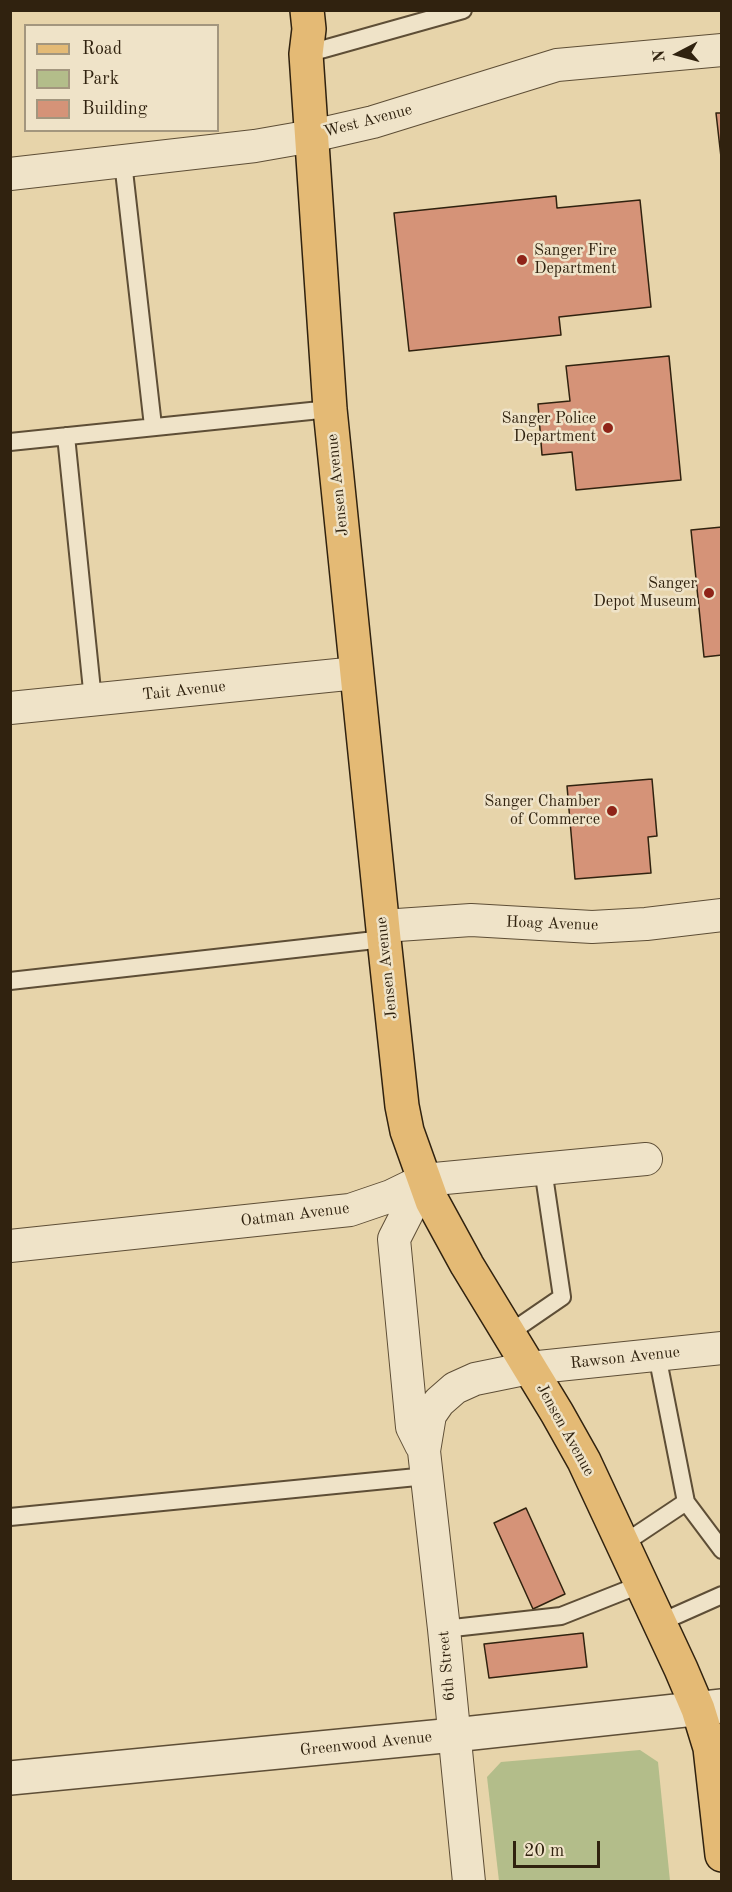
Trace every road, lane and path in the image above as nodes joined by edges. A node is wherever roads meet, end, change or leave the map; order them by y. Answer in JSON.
{"nodes":[{"id":1,"x":307,"y":10,"type":"edge"},
{"id":2,"x":463,"y":10,"type":"edge"},
{"id":3,"x":722,"y":50,"type":"edge"},
{"id":4,"x":306,"y":54,"type":"junction"},
{"id":5,"x":312,"y":136,"type":"junction"},
{"id":6,"x":123,"y":162,"type":"junction"},
{"id":7,"x":10,"y":174,"type":"edge"},
{"id":8,"x":330,"y":409,"type":"junction"},
{"id":9,"x":153,"y":426,"type":"junction"},
{"id":10,"x":66,"y":436,"type":"junction"},
{"id":11,"x":10,"y":442,"type":"edge"},
{"id":12,"x":357,"y":674,"type":"junction"},
{"id":13,"x":93,"y":700,"type":"junction"},
{"id":14,"x":10,"y":708,"type":"edge"},
{"id":15,"x":722,"y":915,"type":"edge"},
{"id":16,"x":384,"y":933,"type":"junction"},
{"id":17,"x":10,"y":981,"type":"edge"},
{"id":18,"x":646,"y":1159,"type":"dead end"},
{"id":19,"x":543,"y":1169,"type":"junction"},
{"id":20,"x":424,"y":1180,"type":"junction"},
{"id":21,"x":10,"y":1246,"type":"edge"},
{"id":22,"x":508,"y":1334,"type":"junction"},
{"id":23,"x":722,"y":1348,"type":"edge"},
{"id":24,"x":657,"y":1355,"type":"junction"},
{"id":25,"x":529,"y":1368,"type":"junction"},
{"id":26,"x":425,"y":1464,"type":"junction"},
{"id":27,"x":686,"y":1502,"type":"junction"},
{"id":28,"x":10,"y":1518,"type":"edge"},
{"id":29,"x":623,"y":1544,"type":"junction"},
{"id":30,"x":722,"y":1550,"type":"edge"},
{"id":31,"x":642,"y":1584,"type":"junction"},
{"id":32,"x":722,"y":1595,"type":"edge"},
{"id":33,"x":659,"y":1623,"type":"junction"},
{"id":34,"x":444,"y":1629,"type":"junction"},
{"id":35,"x":710,"y":1707,"type":"edge"},
{"id":36,"x":454,"y":1735,"type":"junction"},
{"id":37,"x":10,"y":1778,"type":"edge"},
{"id":38,"x":722,"y":1855,"type":"edge"},
{"id":39,"x":469,"y":1881,"type":"edge"}],
"edges":[{"from":1,"to":4,"type":"main road","name":"Jensen Avenue"},
{"from":2,"to":4,"type":"lane"},
{"from":3,"to":5,"type":"street","name":"West Avenue"},
{"from":4,"to":5,"type":"main road","name":"Jensen Avenue"},
{"from":5,"to":6,"type":"street","name":"West Avenue"},
{"from":5,"to":8,"type":"main road","name":"Jensen Avenue"},
{"from":6,"to":7,"type":"street","name":"West Avenue"},
{"from":6,"to":9,"type":"lane"},
{"from":8,"to":9,"type":"lane"},
{"from":8,"to":12,"type":"main road","name":"Jensen Avenue"},
{"from":9,"to":10,"type":"lane"},
{"from":10,"to":11,"type":"lane"},
{"from":10,"to":13,"type":"lane"},
{"from":12,"to":13,"type":"street","name":"Tait Avenue"},
{"from":12,"to":16,"type":"main road","name":"Jensen Avenue"},
{"from":13,"to":14,"type":"street","name":"Tait Avenue"},
{"from":15,"to":16,"type":"street","name":"Hoag Avenue"},
{"from":16,"to":17,"type":"lane"},
{"from":16,"to":20,"type":"main road","name":"Jensen Avenue"},
{"from":18,"to":19,"type":"street","name":"Oatman Avenue"},
{"from":19,"to":20,"type":"street","name":"Oatman Avenue"},
{"from":19,"to":22,"type":"lane"},
{"from":20,"to":21,"type":"street","name":"Oatman Avenue"},
{"from":20,"to":22,"type":"main road","name":"Jensen Avenue"},
{"from":20,"to":26,"type":"street","name":"6th Street"},
{"from":22,"to":25,"type":"main road","name":"Jensen Avenue"},
{"from":23,"to":24,"type":"street","name":"Rawson Avenue"},
{"from":24,"to":25,"type":"street","name":"Rawson Avenue"},
{"from":24,"to":27,"type":"lane"},
{"from":25,"to":26,"type":"street","name":"6th Street"},
{"from":25,"to":29,"type":"main road","name":"Jensen Avenue"},
{"from":26,"to":28,"type":"lane"},
{"from":26,"to":34,"type":"street","name":"6th Street"},
{"from":27,"to":29,"type":"lane"},
{"from":27,"to":30,"type":"lane"},
{"from":29,"to":31,"type":"main road","name":"Jensen Avenue"},
{"from":31,"to":33,"type":"main road","name":"Jensen Avenue"},
{"from":31,"to":34,"type":"lane"},
{"from":32,"to":33,"type":"lane"},
{"from":33,"to":35,"type":"main road","name":"Jensen Avenue"},
{"from":34,"to":36,"type":"street","name":"6th Street"},
{"from":35,"to":36,"type":"street","name":"Greenwood Avenue"},
{"from":35,"to":38,"type":"main road","name":"Jensen Avenue"},
{"from":36,"to":37,"type":"street","name":"Greenwood Avenue"},
{"from":36,"to":39,"type":"street","name":"6th Street"}]}
